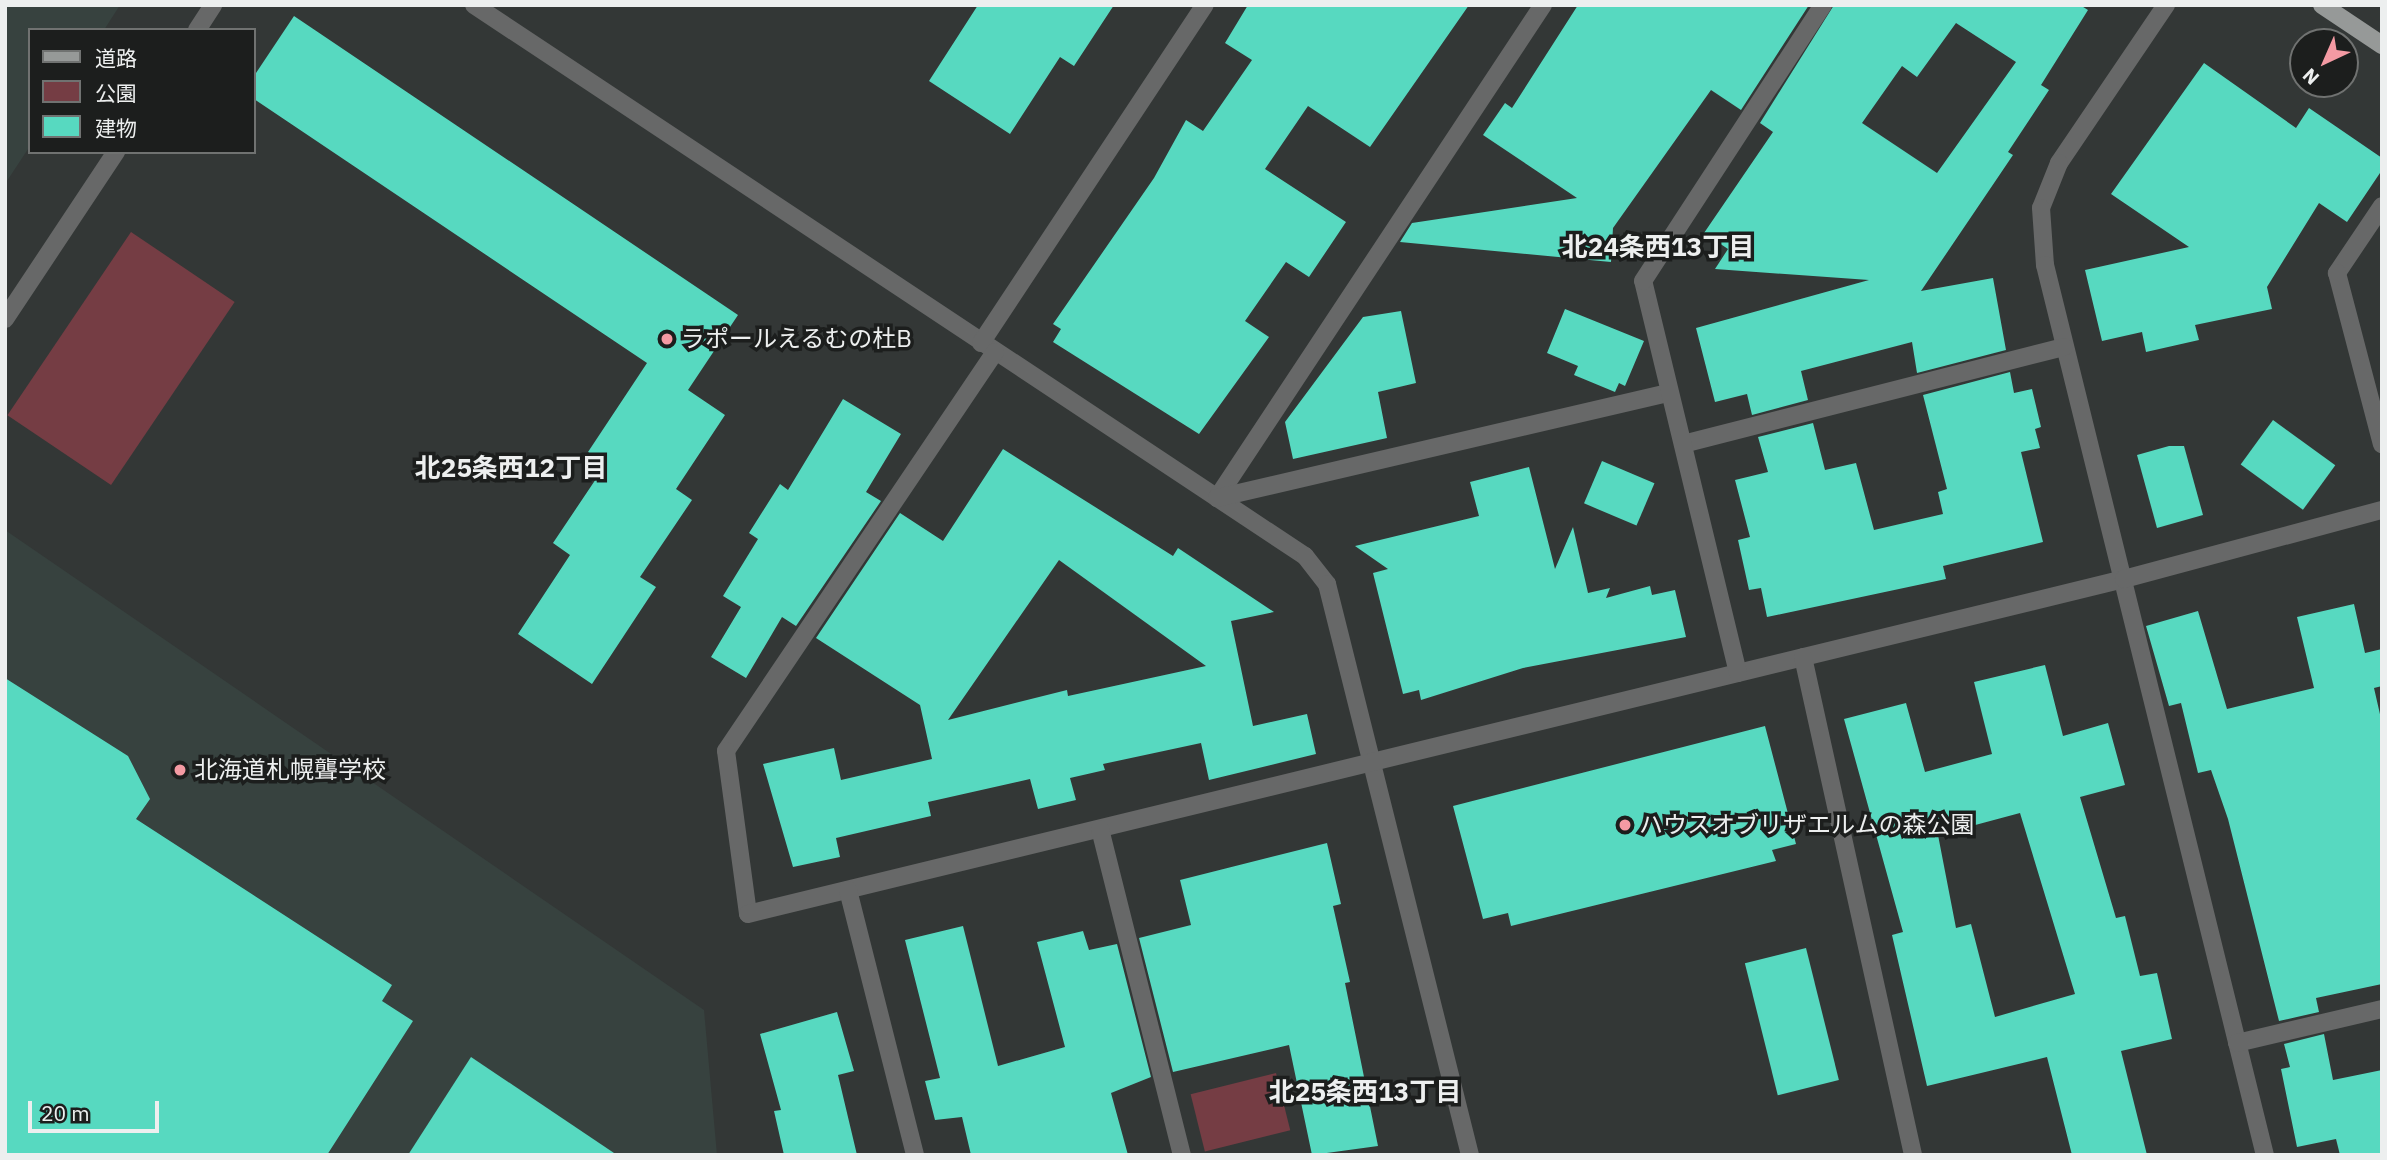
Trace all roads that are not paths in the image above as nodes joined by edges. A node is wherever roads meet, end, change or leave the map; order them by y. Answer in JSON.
{"nodes":[{"id":1,"x":213,"y":5,"type":"edge"},
{"id":2,"x":474,"y":5,"type":"edge"},
{"id":3,"x":1205,"y":5,"type":"edge"},
{"id":4,"x":1543,"y":5,"type":"edge"},
{"id":5,"x":1822,"y":5,"type":"edge"},
{"id":6,"x":2166,"y":5,"type":"edge"},
{"id":7,"x":2322,"y":5,"type":"edge"},
{"id":8,"x":198,"y":28,"type":"edge"},
{"id":9,"x":2382,"y":45,"type":"edge"},
{"id":10,"x":115,"y":154,"type":"edge"},
{"id":11,"x":2382,"y":206,"type":"edge"},
{"id":12,"x":5,"y":319,"type":"edge"},
{"id":13,"x":988,"y":347,"type":"junction"},
{"id":14,"x":2064,"y":347,"type":"junction"},
{"id":15,"x":1669,"y":393,"type":"junction"},
{"id":16,"x":2382,"y":443,"type":"edge"},
{"id":17,"x":1683,"y":444,"type":"junction"},
{"id":18,"x":1217,"y":498,"type":"junction"},
{"id":19,"x":2382,"y":510,"type":"edge"},
{"id":20,"x":2124,"y":579,"type":"junction"},
{"id":21,"x":1802,"y":657,"type":"junction"},
{"id":22,"x":1738,"y":673,"type":"junction"},
{"id":23,"x":1375,"y":760,"type":"junction"},
{"id":24,"x":1100,"y":829,"type":"junction"},
{"id":25,"x":848,"y":890,"type":"junction"},
{"id":26,"x":2382,"y":1009,"type":"edge"},
{"id":27,"x":2237,"y":1043,"type":"junction"},
{"id":28,"x":915,"y":1155,"type":"edge"},
{"id":29,"x":1182,"y":1155,"type":"edge"},
{"id":30,"x":1470,"y":1155,"type":"edge"},
{"id":31,"x":1913,"y":1155,"type":"edge"},
{"id":32,"x":2265,"y":1155,"type":"edge"}],
"edges":[{"from":1,"to":8,"type":"street"},
{"from":2,"to":13,"type":"street"},
{"from":3,"to":13,"type":"street"},
{"from":4,"to":18,"type":"street"},
{"from":5,"to":15,"type":"street"},
{"from":6,"to":14,"type":"street"},
{"from":7,"to":9,"type":"main road"},
{"from":10,"to":12,"type":"street"},
{"from":11,"to":16,"type":"street"},
{"from":13,"to":18,"type":"street"},
{"from":13,"to":25,"type":"street"},
{"from":14,"to":17,"type":"street"},
{"from":14,"to":20,"type":"street"},
{"from":15,"to":17,"type":"street"},
{"from":15,"to":18,"type":"street"},
{"from":17,"to":22,"type":"street"},
{"from":18,"to":23,"type":"street"},
{"from":19,"to":20,"type":"street"},
{"from":20,"to":21,"type":"street"},
{"from":20,"to":27,"type":"street"},
{"from":21,"to":22,"type":"street"},
{"from":21,"to":31,"type":"street"},
{"from":22,"to":23,"type":"street"},
{"from":23,"to":24,"type":"street"},
{"from":23,"to":30,"type":"street"},
{"from":24,"to":25,"type":"street"},
{"from":24,"to":29,"type":"street"},
{"from":25,"to":28,"type":"street"},
{"from":26,"to":27,"type":"street"},
{"from":27,"to":32,"type":"street"}]}
